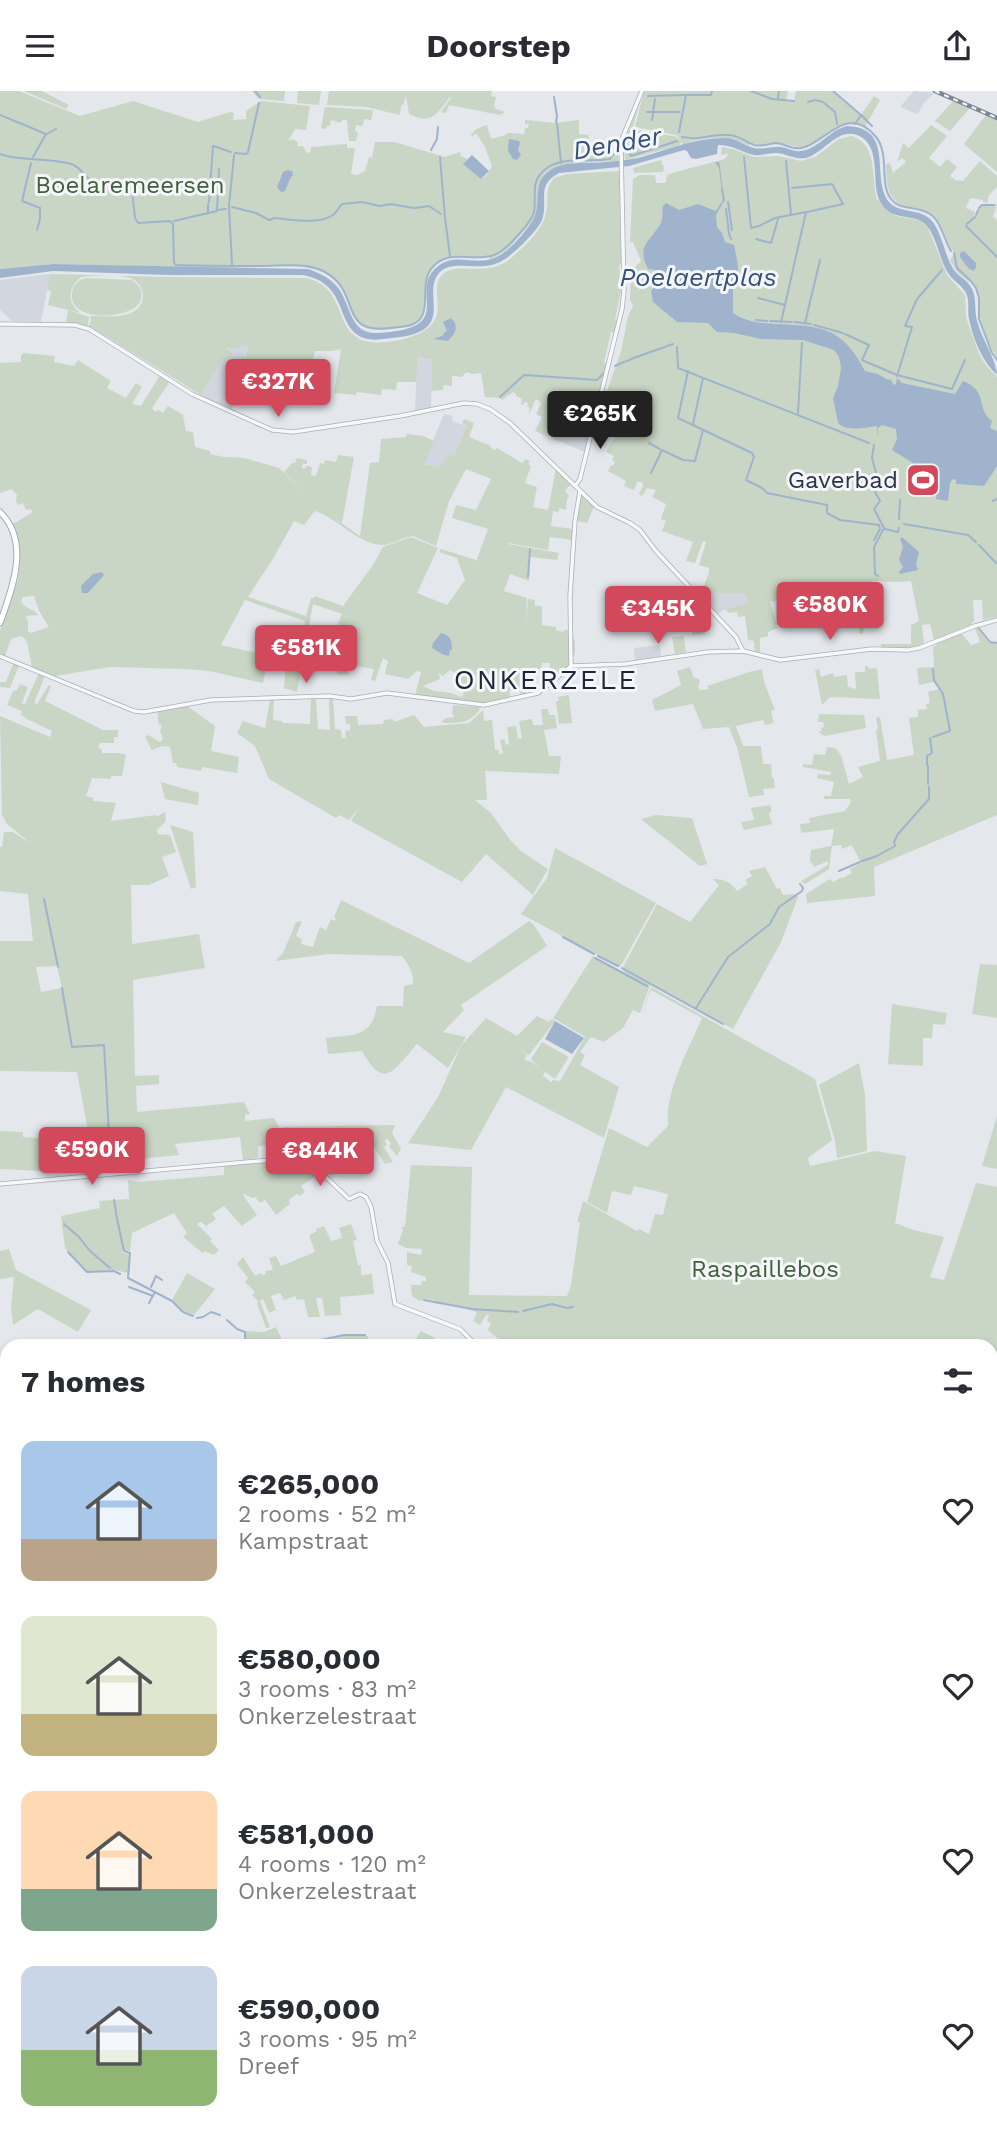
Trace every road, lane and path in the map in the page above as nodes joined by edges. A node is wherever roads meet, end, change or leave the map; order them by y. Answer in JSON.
{"nodes":[{"id":1,"x":642,"y":91,"type":"edge"},
{"id":2,"x":0,"y":324,"type":"edge"},
{"id":3,"x":575,"y":486,"type":"junction"},
{"id":4,"x":580,"y":491,"type":"junction"},
{"id":5,"x":0,"y":512,"type":"edge"},
{"id":6,"x":997,"y":620,"type":"edge"},
{"id":7,"x":0,"y":624,"type":"edge"},
{"id":8,"x":743,"y":651,"type":"junction"},
{"id":9,"x":0,"y":656,"type":"edge"},
{"id":10,"x":571,"y":666,"type":"junction"},
{"id":11,"x":0,"y":1184,"type":"edge"},
{"id":12,"x":470,"y":1339,"type":"edge"}],
"edges":[{"from":1,"to":3,"type":"street"},
{"from":2,"to":3,"type":"street"},
{"from":3,"to":4,"type":"street"},
{"from":4,"to":8,"type":"street"},
{"from":4,"to":10,"type":"street"},
{"from":5,"to":7,"type":"main road"},
{"from":6,"to":8,"type":"street"},
{"from":8,"to":10,"type":"street"},
{"from":9,"to":10,"type":"street"},
{"from":11,"to":12,"type":"street"}]}
